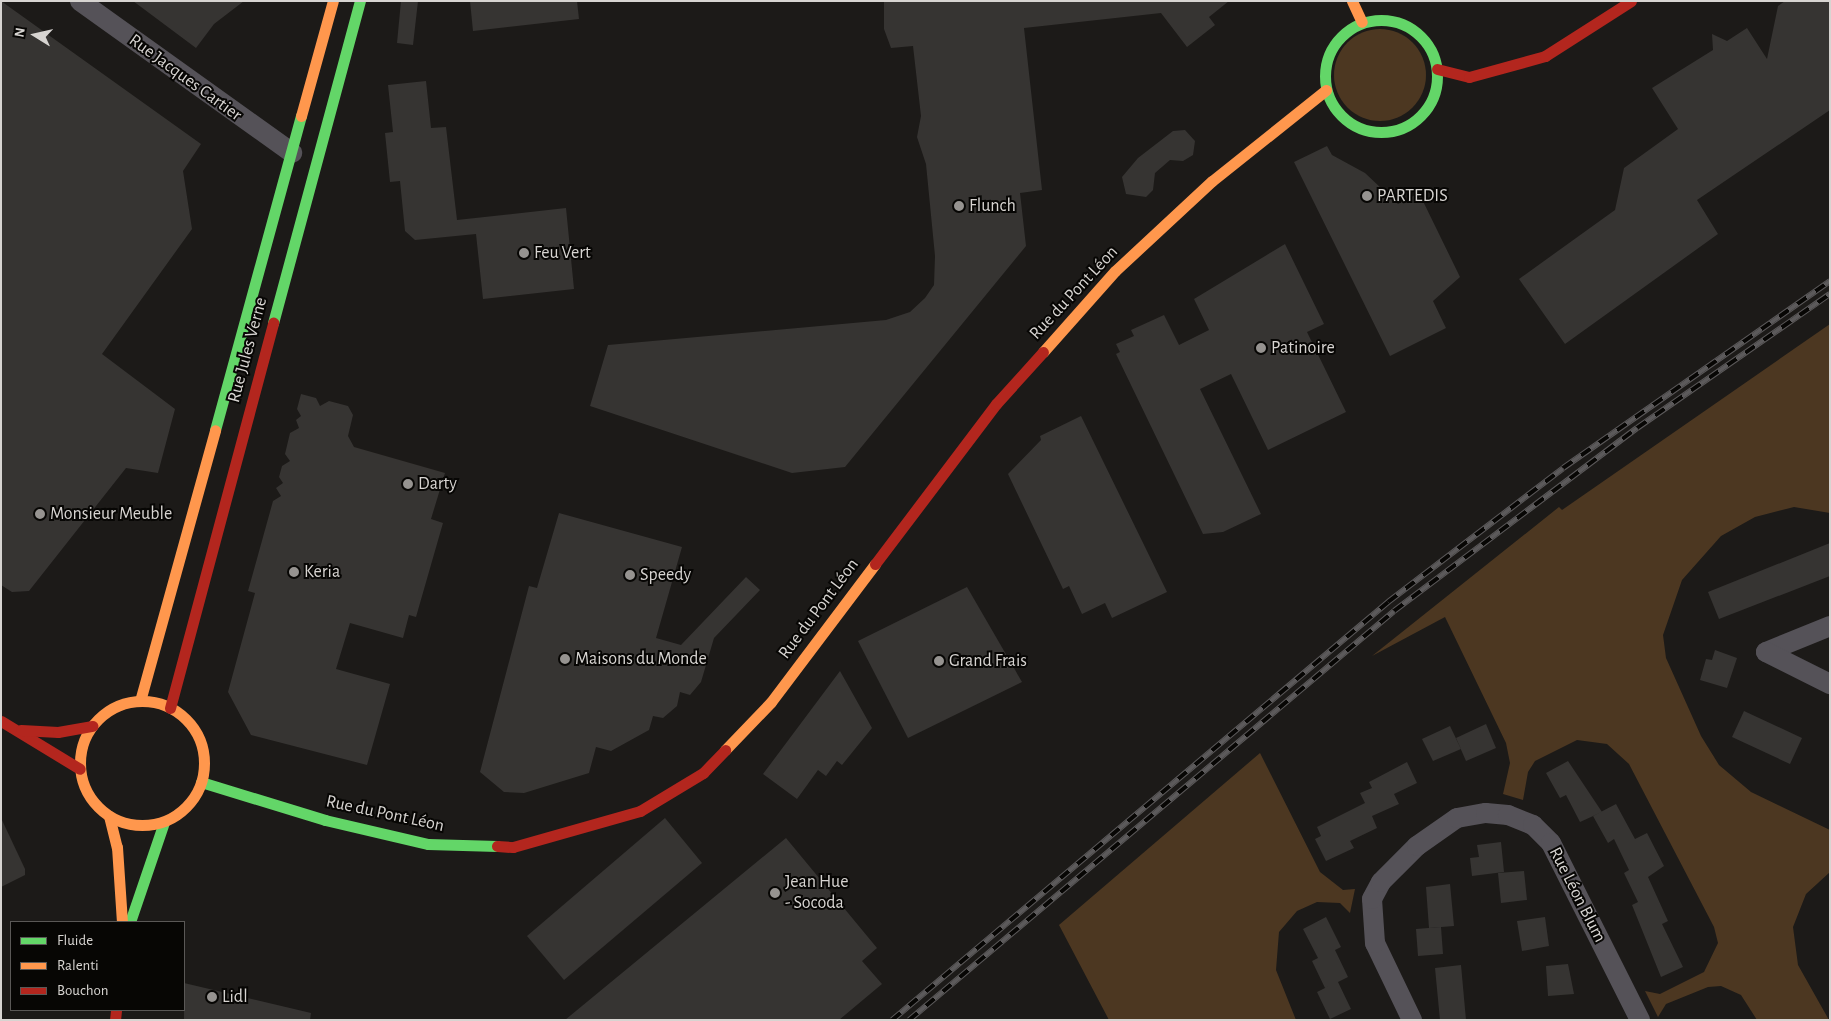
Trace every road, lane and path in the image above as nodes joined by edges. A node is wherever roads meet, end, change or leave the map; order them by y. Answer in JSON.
{"nodes":[{"id":1,"x":80,"y":1,"type":"edge"},
{"id":2,"x":332,"y":1,"type":"edge"},
{"id":3,"x":360,"y":1,"type":"edge"},
{"id":4,"x":1352,"y":1,"type":"edge"},
{"id":5,"x":1631,"y":1,"type":"edge"},
{"id":6,"x":1362,"y":22,"type":"junction"},
{"id":7,"x":1437,"y":69,"type":"junction"},
{"id":8,"x":1326,"y":90,"type":"junction"},
{"id":9,"x":292,"y":153,"type":"junction"},
{"id":10,"x":1830,"y":626,"type":"edge"},
{"id":11,"x":1830,"y":684,"type":"edge"},
{"id":12,"x":140,"y":701,"type":"junction"},
{"id":13,"x":170,"y":708,"type":"junction"},
{"id":14,"x":1,"y":721,"type":"edge"},
{"id":15,"x":92,"y":726,"type":"junction"},
{"id":16,"x":12,"y":730,"type":"junction"},
{"id":17,"x":80,"y":769,"type":"junction"},
{"id":18,"x":201,"y":782,"type":"junction"},
{"id":19,"x":109,"y":816,"type":"junction"},
{"id":20,"x":164,"y":822,"type":"junction"},
{"id":21,"x":122,"y":921,"type":"edge"},
{"id":22,"x":130,"y":921,"type":"edge"},
{"id":23,"x":1412,"y":1020,"type":"edge"},
{"id":24,"x":1640,"y":1020,"type":"edge"}],
"edges":[{"from":1,"to":9,"type":"street","name":"Rue Jacques Cartier"},
{"from":2,"to":9,"type":"street","name":"Rue Jules Verne"},
{"from":3,"to":13,"type":"street","name":"Rue Jules Verne"},
{"from":4,"to":6,"type":"street"},
{"from":5,"to":7,"type":"street"},
{"from":6,"to":7,"type":"street"},
{"from":6,"to":8,"type":"street"},
{"from":7,"to":8,"type":"street"},
{"from":8,"to":18,"type":"street","name":"Rue du Pont Léon"},
{"from":9,"to":12,"type":"street","name":"Rue Jules Verne"},
{"from":10,"to":11,"type":"street"},
{"from":12,"to":13,"type":"street"},
{"from":12,"to":15,"type":"street"},
{"from":13,"to":18,"type":"street"},
{"from":14,"to":16,"type":"street"},
{"from":15,"to":16,"type":"street"},
{"from":15,"to":17,"type":"street"},
{"from":16,"to":17,"type":"street"},
{"from":17,"to":19,"type":"street"},
{"from":18,"to":20,"type":"street"},
{"from":19,"to":20,"type":"street"},
{"from":19,"to":21,"type":"street"},
{"from":20,"to":22,"type":"street"},
{"from":23,"to":24,"type":"street","name":"Rue Léon Blum"}]}
